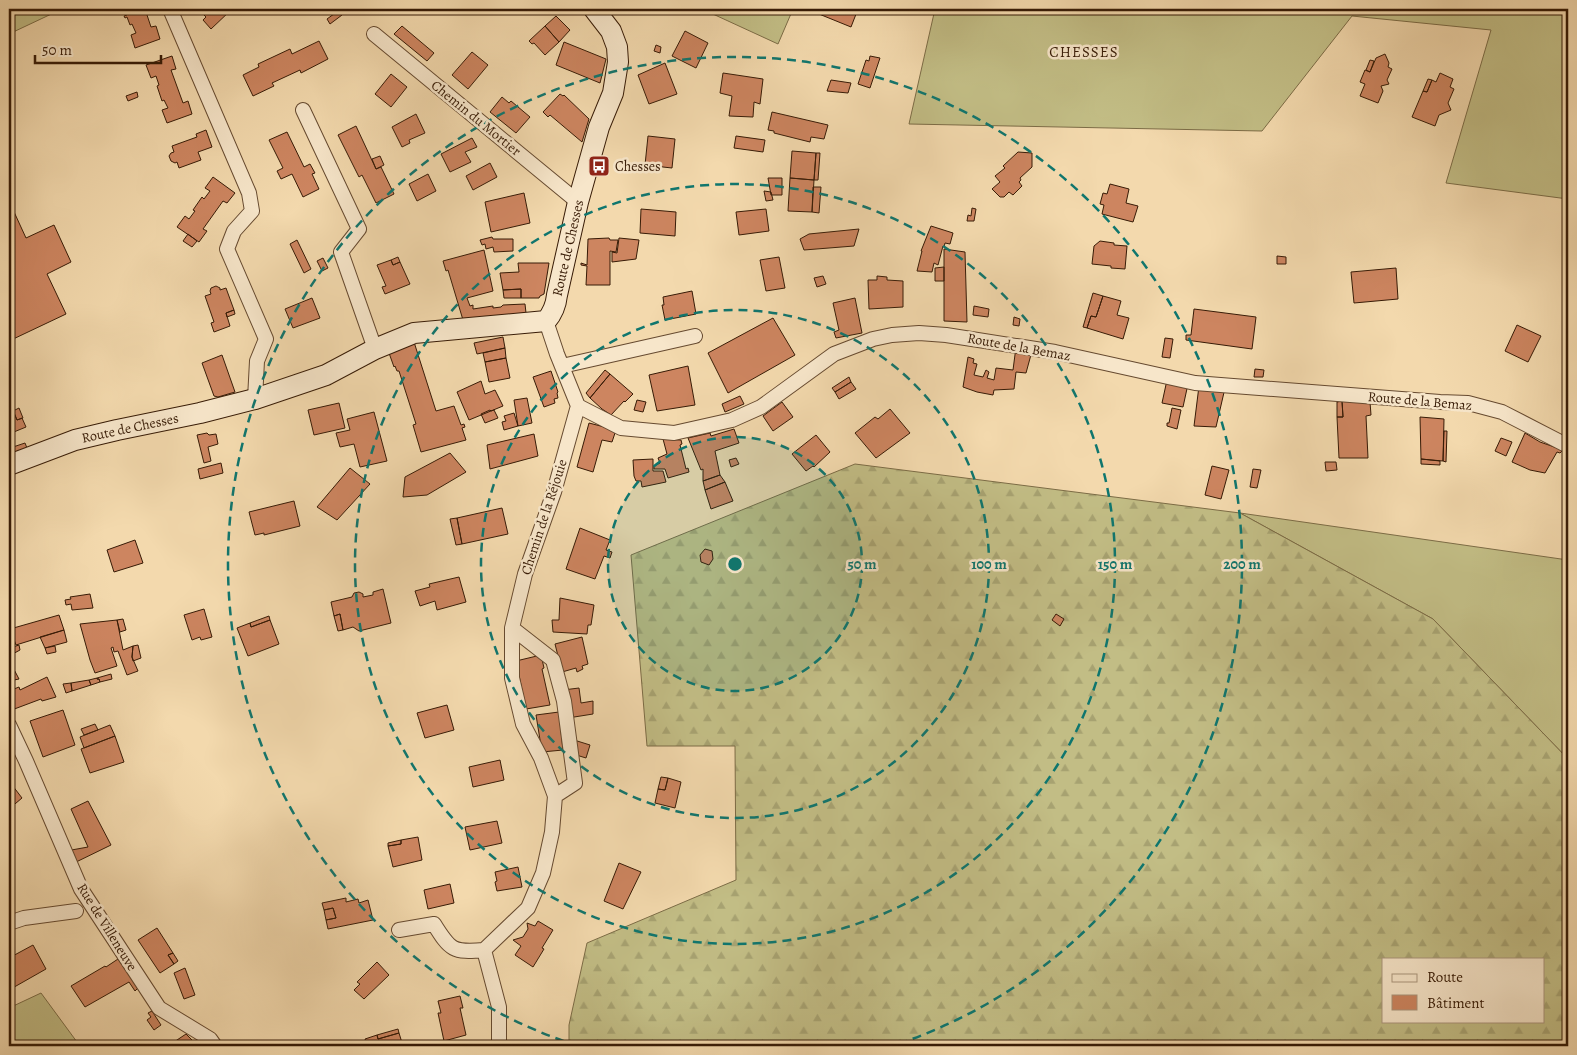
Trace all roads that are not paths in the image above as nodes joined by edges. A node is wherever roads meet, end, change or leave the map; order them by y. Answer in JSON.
{"nodes":[{"id":1,"x":170,"y":9,"type":"edge"},
{"id":2,"x":594,"y":9,"type":"edge"},
{"id":3,"x":374,"y":34,"type":"dead end"},
{"id":4,"x":304,"y":110,"type":"dead end"},
{"id":5,"x":578,"y":202,"type":"junction"},
{"id":6,"x":546,"y":321,"type":"junction"},
{"id":7,"x":695,"y":336,"type":"dead end"},
{"id":8,"x":375,"y":348,"type":"junction"},
{"id":9,"x":562,"y":366,"type":"junction"},
{"id":10,"x":254,"y":399,"type":"junction"},
{"id":11,"x":578,"y":406,"type":"junction"},
{"id":12,"x":1568,"y":446,"type":"edge"},
{"id":13,"x":9,"y":465,"type":"edge"},
{"id":14,"x":512,"y":628,"type":"junction"},
{"id":15,"x":9,"y":725,"type":"edge"},
{"id":16,"x":556,"y":796,"type":"junction"},
{"id":17,"x":76,"y":911,"type":"dead end"},
{"id":18,"x":9,"y":923,"type":"edge"},
{"id":19,"x":400,"y":930,"type":"dead end"},
{"id":20,"x":484,"y":950,"type":"junction"},
{"id":21,"x":215,"y":1046,"type":"edge"},
{"id":22,"x":498,"y":1046,"type":"edge"}],
"edges":[{"from":1,"to":10,"type":"street"},
{"from":2,"to":5,"type":"main road","name":"Route de Chesses"},
{"from":3,"to":5,"type":"street","name":"Chemin du Mortier"},
{"from":4,"to":8,"type":"street"},
{"from":5,"to":6,"type":"main road","name":"Route de Chesses"},
{"from":6,"to":8,"type":"main road","name":"Route de Chesses"},
{"from":6,"to":9,"type":"street"},
{"from":7,"to":9,"type":"street"},
{"from":8,"to":10,"type":"main road","name":"Route de Chesses"},
{"from":9,"to":11,"type":"street"},
{"from":10,"to":13,"type":"main road","name":"Route de Chesses"},
{"from":11,"to":12,"type":"street","name":"Route de la Bemaz"},
{"from":11,"to":14,"type":"street","name":"Chemin de la Réjouie"},
{"from":14,"to":16,"type":"street","name":"Chemin de la Réjouie"},
{"from":14,"to":16,"type":"street"},
{"from":15,"to":21,"type":"street","name":"Rue de Villeneuve"},
{"from":16,"to":20,"type":"street","name":"Chemin de la Réjouie"},
{"from":17,"to":18,"type":"street"},
{"from":19,"to":20,"type":"street"},
{"from":20,"to":22,"type":"street"}]}
